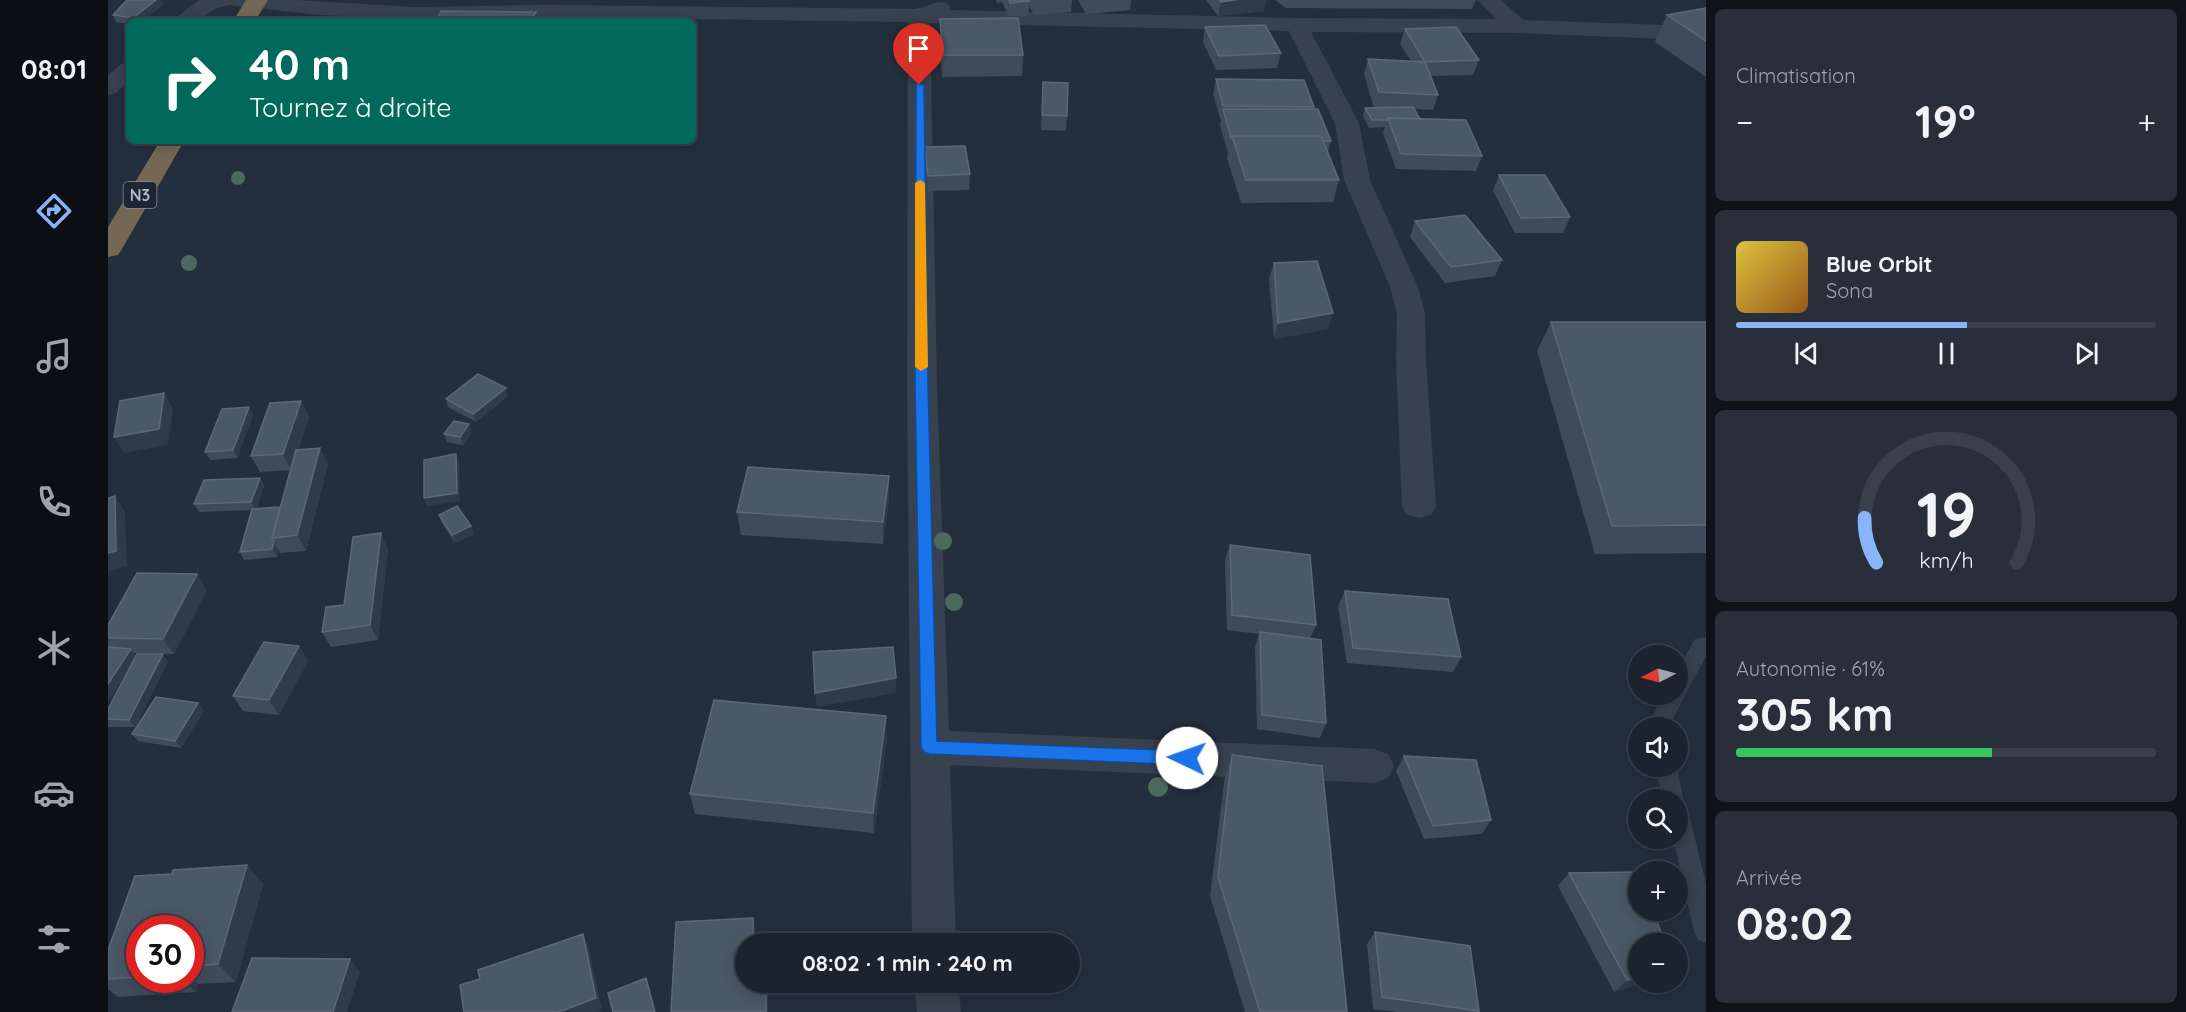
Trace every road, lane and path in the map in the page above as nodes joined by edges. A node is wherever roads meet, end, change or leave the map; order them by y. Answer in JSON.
{"nodes":[{"id":1,"x":221,"y":0,"type":"edge"},
{"id":2,"x":959,"y":0,"type":"edge"},
{"id":3,"x":1488,"y":0,"type":"edge"},
{"id":4,"x":250,"y":1,"type":"edge"},
{"id":5,"x":919,"y":16,"type":"junction"},
{"id":6,"x":187,"y":18,"type":"edge"},
{"id":7,"x":245,"y":18,"type":"edge"},
{"id":8,"x":1297,"y":25,"type":"junction"},
{"id":9,"x":1517,"y":26,"type":"junction"},
{"id":10,"x":1706,"y":28,"type":"edge"},
{"id":11,"x":126,"y":72,"type":"edge"},
{"id":12,"x":108,"y":88,"type":"edge"},
{"id":13,"x":170,"y":144,"type":"edge"},
{"id":14,"x":108,"y":249,"type":"edge"},
{"id":15,"x":1419,"y":506,"type":"dead end"},
{"id":16,"x":1706,"y":645,"type":"edge"},
{"id":17,"x":1688,"y":670,"type":"edge"},
{"id":18,"x":929,"y":747,"type":"junction"},
{"id":19,"x":1374,"y":766,"type":"dead end"},
{"id":20,"x":1686,"y":849,"type":"edge"},
{"id":21,"x":1706,"y":932,"type":"edge"},
{"id":22,"x":934,"y":933,"type":"edge"},
{"id":23,"x":937,"y":993,"type":"edge"},
{"id":24,"x":939,"y":1012,"type":"edge"}],
"edges":[{"from":1,"to":6,"type":"street"},
{"from":2,"to":5,"type":"street"},
{"from":3,"to":9,"type":"street"},
{"from":4,"to":5,"type":"street"},
{"from":4,"to":7,"type":"highway"},
{"from":5,"to":8,"type":"street"},
{"from":5,"to":18,"type":"street"},
{"from":8,"to":9,"type":"street"},
{"from":8,"to":15,"type":"street"},
{"from":9,"to":10,"type":"street"},
{"from":11,"to":12,"type":"street"},
{"from":13,"to":14,"type":"highway","number":"N3"},
{"from":16,"to":17,"type":"lane"},
{"from":18,"to":19,"type":"street"},
{"from":18,"to":22,"type":"street"},
{"from":20,"to":21,"type":"lane"},
{"from":23,"to":24,"type":"street"}]}
